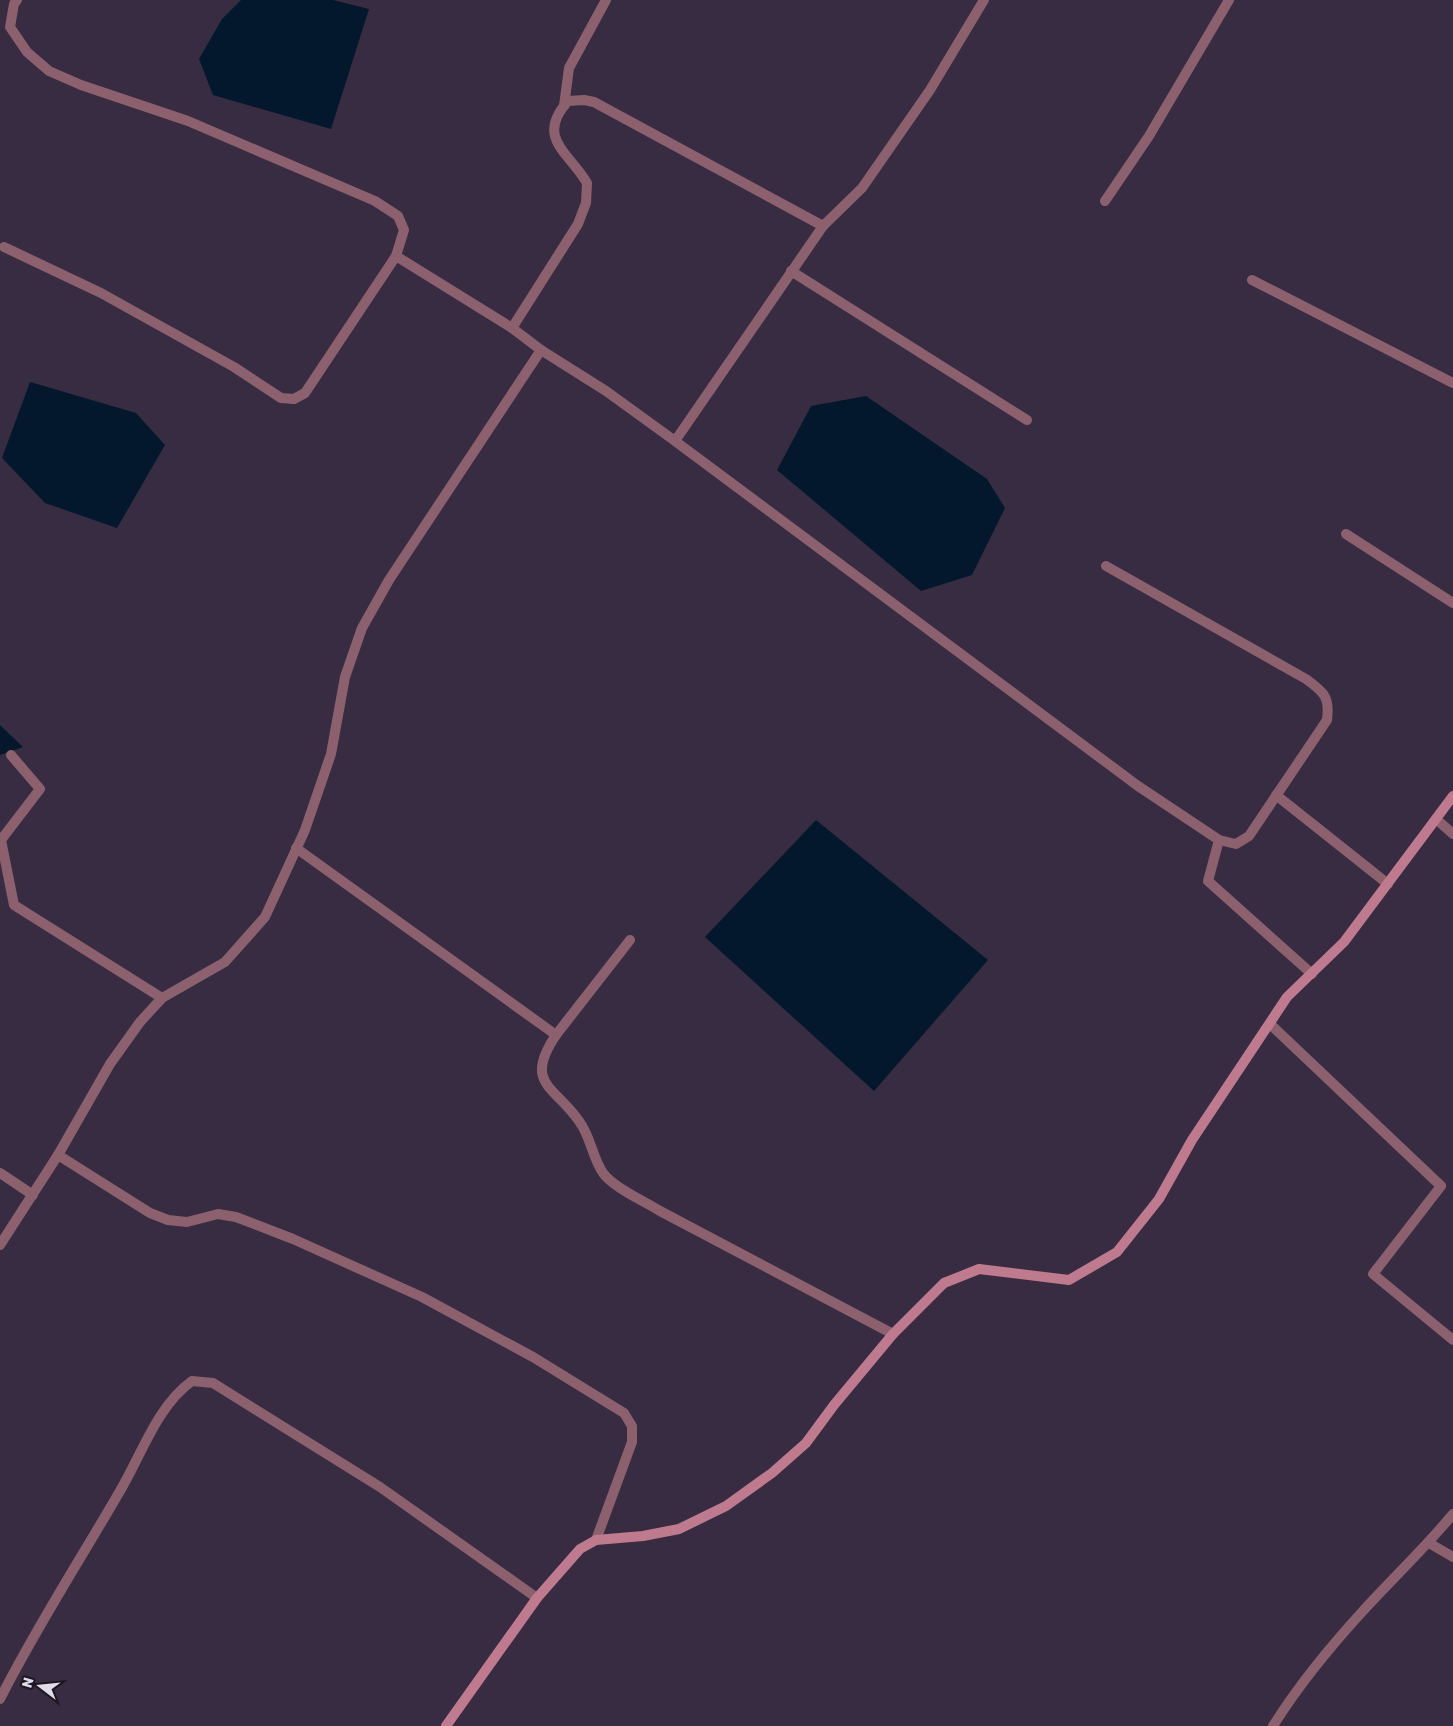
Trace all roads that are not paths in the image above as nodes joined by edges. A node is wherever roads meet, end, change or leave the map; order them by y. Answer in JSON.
{"nodes":[{"id":1,"x":17,"y":0,"type":"edge"},
{"id":2,"x":606,"y":0,"type":"edge"},
{"id":3,"x":984,"y":0,"type":"edge"},
{"id":4,"x":1229,"y":0,"type":"edge"},
{"id":5,"x":0,"y":23,"type":"edge"},
{"id":6,"x":10,"y":27,"type":"junction"},
{"id":7,"x":564,"y":106,"type":"junction"},
{"id":8,"x":1105,"y":201,"type":"dead end"},
{"id":9,"x":823,"y":226,"type":"junction"},
{"id":10,"x":4,"y":247,"type":"dead end"},
{"id":11,"x":396,"y":256,"type":"junction"},
{"id":12,"x":791,"y":271,"type":"junction"},
{"id":13,"x":1252,"y":280,"type":"dead end"},
{"id":14,"x":512,"y":328,"type":"junction"},
{"id":15,"x":541,"y":350,"type":"junction"},
{"id":16,"x":1453,"y":383,"type":"edge"},
{"id":17,"x":1027,"y":420,"type":"dead end"},
{"id":18,"x":676,"y":441,"type":"junction"},
{"id":19,"x":1346,"y":534,"type":"dead end"},
{"id":20,"x":1106,"y":566,"type":"dead end"},
{"id":21,"x":1453,"y":603,"type":"edge"},
{"id":22,"x":11,"y":755,"type":"dead end"},
{"id":23,"x":1276,"y":795,"type":"junction"},
{"id":24,"x":1453,"y":796,"type":"edge"},
{"id":25,"x":1436,"y":819,"type":"junction"},
{"id":26,"x":1453,"y":834,"type":"edge"},
{"id":27,"x":1219,"y":840,"type":"junction"},
{"id":28,"x":296,"y":848,"type":"junction"},
{"id":29,"x":1388,"y":884,"type":"junction"},
{"id":30,"x":630,"y":940,"type":"dead end"},
{"id":31,"x":1312,"y":974,"type":"junction"},
{"id":32,"x":162,"y":998,"type":"junction"},
{"id":33,"x":1270,"y":1024,"type":"junction"},
{"id":34,"x":556,"y":1035,"type":"junction"},
{"id":35,"x":58,"y":1155,"type":"junction"},
{"id":36,"x":0,"y":1173,"type":"edge"},
{"id":37,"x":33,"y":1195,"type":"junction"},
{"id":38,"x":0,"y":1245,"type":"edge"},
{"id":39,"x":894,"y":1334,"type":"junction"},
{"id":40,"x":1453,"y":1340,"type":"edge"},
{"id":41,"x":1453,"y":1514,"type":"edge"},
{"id":42,"x":596,"y":1540,"type":"junction"},
{"id":43,"x":1429,"y":1543,"type":"junction"},
{"id":44,"x":1453,"y":1557,"type":"edge"},
{"id":45,"x":537,"y":1598,"type":"junction"},
{"id":46,"x":0,"y":1699,"type":"edge"},
{"id":47,"x":446,"y":1726,"type":"edge"},
{"id":48,"x":1272,"y":1726,"type":"edge"}],
"edges":[{"from":1,"to":6,"type":"street"},
{"from":2,"to":7,"type":"street"},
{"from":3,"to":9,"type":"street"},
{"from":4,"to":8,"type":"street"},
{"from":5,"to":6,"type":"street"},
{"from":6,"to":11,"type":"street"},
{"from":7,"to":9,"type":"street"},
{"from":7,"to":14,"type":"street"},
{"from":9,"to":12,"type":"street"},
{"from":10,"to":11,"type":"street"},
{"from":11,"to":14,"type":"street"},
{"from":12,"to":17,"type":"street"},
{"from":12,"to":18,"type":"street"},
{"from":13,"to":16,"type":"street"},
{"from":14,"to":15,"type":"street"},
{"from":15,"to":18,"type":"street"},
{"from":15,"to":28,"type":"street"},
{"from":18,"to":27,"type":"street"},
{"from":19,"to":21,"type":"street"},
{"from":20,"to":23,"type":"street"},
{"from":22,"to":32,"type":"street"},
{"from":23,"to":27,"type":"street"},
{"from":23,"to":29,"type":"street"},
{"from":24,"to":25,"type":"street"},
{"from":25,"to":26,"type":"street"},
{"from":25,"to":29,"type":"street"},
{"from":27,"to":31,"type":"street"},
{"from":28,"to":32,"type":"street"},
{"from":28,"to":34,"type":"street"},
{"from":29,"to":31,"type":"street"},
{"from":30,"to":34,"type":"street"},
{"from":31,"to":33,"type":"street"},
{"from":32,"to":35,"type":"street"},
{"from":33,"to":39,"type":"street"},
{"from":33,"to":40,"type":"street"},
{"from":34,"to":39,"type":"street"},
{"from":35,"to":37,"type":"street"},
{"from":35,"to":42,"type":"street"},
{"from":36,"to":37,"type":"street"},
{"from":37,"to":38,"type":"street"},
{"from":39,"to":42,"type":"street"},
{"from":41,"to":43,"type":"street"},
{"from":42,"to":45,"type":"street"},
{"from":43,"to":44,"type":"street"},
{"from":43,"to":48,"type":"street"},
{"from":45,"to":46,"type":"street"},
{"from":45,"to":47,"type":"street"}]}
